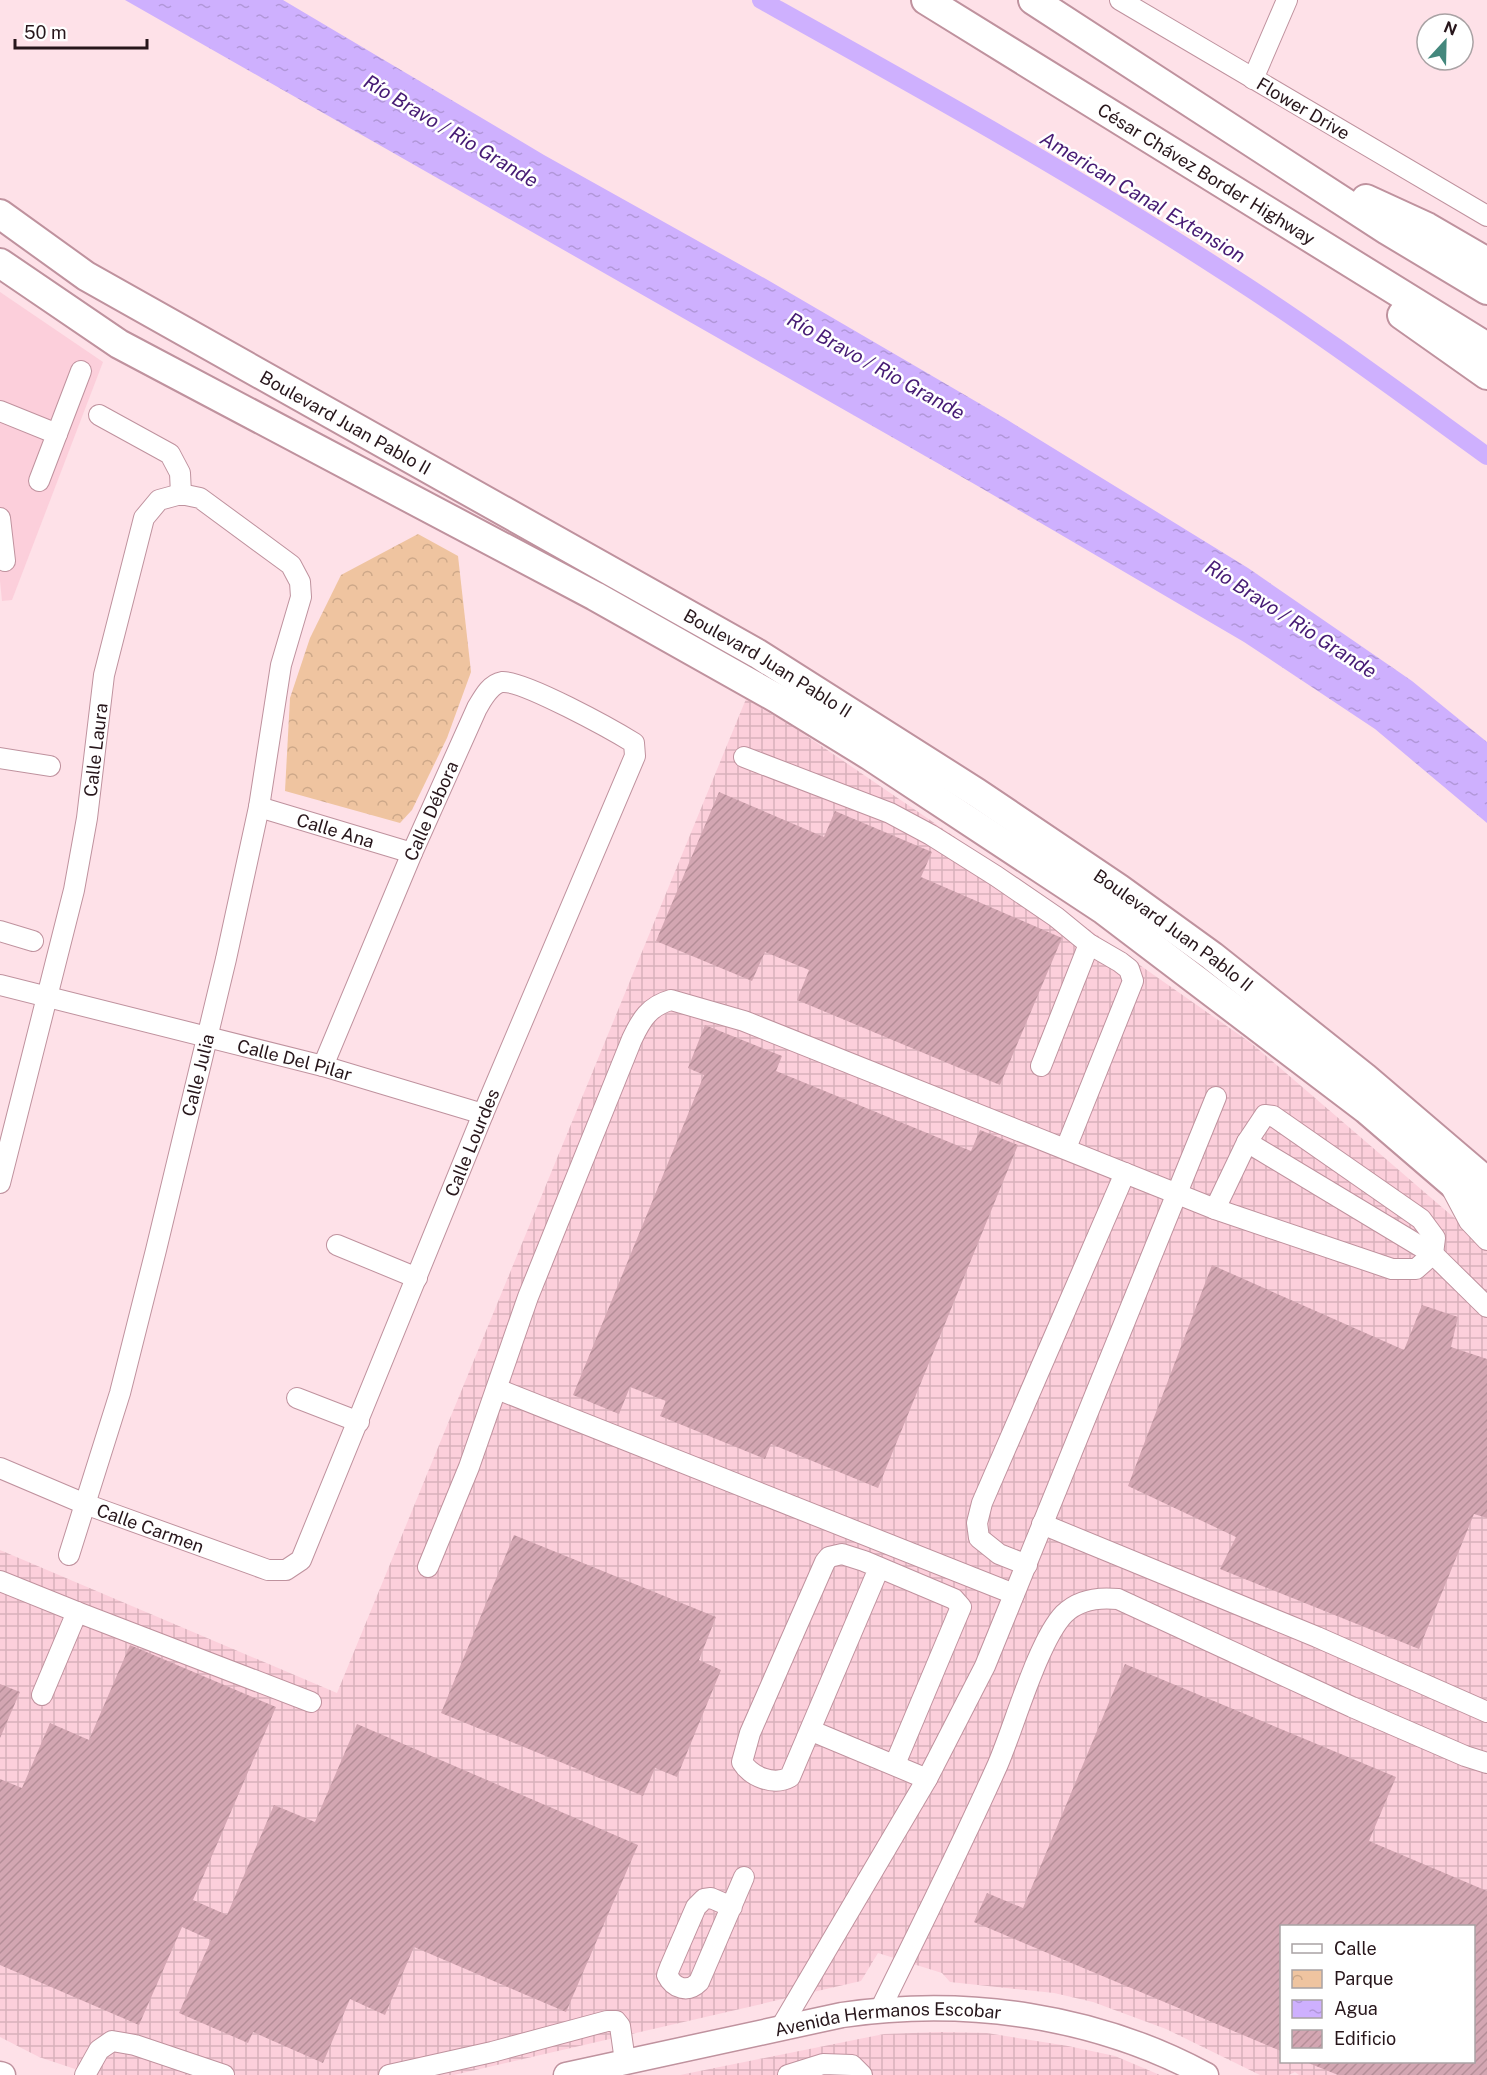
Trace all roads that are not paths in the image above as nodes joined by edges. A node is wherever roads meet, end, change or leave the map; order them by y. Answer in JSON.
{"nodes":[{"id":1,"x":926,"y":0,"type":"edge"},
{"id":2,"x":1033,"y":0,"type":"edge"},
{"id":3,"x":1120,"y":0,"type":"edge"},
{"id":4,"x":1287,"y":0,"type":"edge"},
{"id":5,"x":1253,"y":78,"type":"junction"},
{"id":6,"x":1289,"y":164,"type":"junction"},
{"id":7,"x":1228,"y":187,"type":"junction"},
{"id":8,"x":0,"y":214,"type":"edge"},
{"id":9,"x":1487,"y":216,"type":"edge"},
{"id":10,"x":1487,"y":262,"type":"edge"},
{"id":11,"x":4,"y":268,"type":"edge"},
{"id":12,"x":1487,"y":290,"type":"edge"},
{"id":13,"x":1487,"y":347,"type":"edge"},
{"id":14,"x":81,"y":371,"type":"dead end"},
{"id":15,"x":1487,"y":375,"type":"edge"},
{"id":16,"x":0,"y":411,"type":"edge"},
{"id":17,"x":99,"y":415,"type":"dead end"},
{"id":18,"x":57,"y":435,"type":"junction"},
{"id":19,"x":39,"y":481,"type":"dead end"},
{"id":20,"x":181,"y":494,"type":"junction"},
{"id":21,"x":0,"y":518,"type":"edge"},
{"id":22,"x":5,"y":561,"type":"dead end"},
{"id":23,"x":616,"y":734,"type":"joint"},
{"id":24,"x":744,"y":756,"type":"dead end"},
{"id":25,"x":0,"y":758,"type":"edge"},
{"id":26,"x":50,"y":766,"type":"dead end"},
{"id":27,"x":259,"y":807,"type":"junction"},
{"id":28,"x":412,"y":853,"type":"junction"},
{"id":29,"x":0,"y":932,"type":"edge"},
{"id":30,"x":33,"y":942,"type":"dead end"},
{"id":31,"x":1089,"y":944,"type":"junction"},
{"id":32,"x":0,"y":985,"type":"edge"},
{"id":33,"x":47,"y":996,"type":"junction"},
{"id":34,"x":207,"y":1037,"type":"junction"},
{"id":35,"x":324,"y":1066,"type":"junction"},
{"id":36,"x":1041,"y":1066,"type":"dead end"},
{"id":37,"x":1216,"y":1097,"type":"dead end"},
{"id":38,"x":483,"y":1114,"type":"junction"},
{"id":39,"x":1247,"y":1142,"type":"junction"},
{"id":40,"x":1066,"y":1148,"type":"junction"},
{"id":41,"x":1125,"y":1173,"type":"junction"},
{"id":42,"x":1445,"y":1176,"type":"junction"},
{"id":43,"x":1487,"y":1182,"type":"edge"},
{"id":44,"x":0,"y":1183,"type":"edge"},
{"id":45,"x":1175,"y":1194,"type":"junction"},
{"id":46,"x":1215,"y":1209,"type":"junction"},
{"id":47,"x":1487,"y":1213,"type":"edge"},
{"id":48,"x":1487,"y":1240,"type":"edge"},
{"id":49,"x":337,"y":1245,"type":"dead end"},
{"id":50,"x":1433,"y":1254,"type":"junction"},
{"id":51,"x":417,"y":1278,"type":"junction"},
{"id":52,"x":1487,"y":1307,"type":"edge"},
{"id":53,"x":497,"y":1389,"type":"junction"},
{"id":54,"x":297,"y":1398,"type":"dead end"},
{"id":55,"x":359,"y":1422,"type":"junction"},
{"id":56,"x":0,"y":1468,"type":"edge"},
{"id":57,"x":85,"y":1504,"type":"junction"},
{"id":58,"x":1042,"y":1524,"type":"junction"},
{"id":59,"x":69,"y":1554,"type":"dead end"},
{"id":60,"x":302,"y":1560,"type":"joint"},
{"id":61,"x":1027,"y":1565,"type":"junction"},
{"id":62,"x":428,"y":1567,"type":"dead end"},
{"id":63,"x":879,"y":1568,"type":"junction"},
{"id":64,"x":0,"y":1581,"type":"edge"},
{"id":65,"x":1014,"y":1594,"type":"junction"},
{"id":66,"x":77,"y":1612,"type":"junction"},
{"id":67,"x":42,"y":1695,"type":"dead end"},
{"id":68,"x":311,"y":1702,"type":"dead end"},
{"id":69,"x":1487,"y":1712,"type":"edge"},
{"id":70,"x":812,"y":1731,"type":"junction"},
{"id":71,"x":1487,"y":1763,"type":"edge"},
{"id":72,"x":895,"y":1764,"type":"junction"},
{"id":73,"x":927,"y":1779,"type":"junction"},
{"id":74,"x":744,"y":1877,"type":"dead end"},
{"id":75,"x":732,"y":1907,"type":"dead end"},
{"id":76,"x":880,"y":2010,"type":"junction"},
{"id":77,"x":781,"y":2027,"type":"junction"},
{"id":78,"x":626,"y":2061,"type":"junction"},
{"id":79,"x":85,"y":2075,"type":"edge"},
{"id":80,"x":224,"y":2075,"type":"edge"},
{"id":81,"x":389,"y":2075,"type":"edge"},
{"id":82,"x":566,"y":2075,"type":"edge"},
{"id":83,"x":788,"y":2075,"type":"edge"},
{"id":84,"x":862,"y":2075,"type":"edge"},
{"id":85,"x":1206,"y":2075,"type":"edge"}],
"edges":[{"from":1,"to":7,"type":"highway","name":"César Chávez Border Highway"},
{"from":2,"to":6,"type":"highway"},
{"from":3,"to":5,"type":"street","name":"Flower Drive"},
{"from":4,"to":5,"type":"street"},
{"from":5,"to":9,"type":"street","name":"Flower Drive"},
{"from":6,"to":10,"type":"highway"},
{"from":6,"to":12,"type":"highway"},
{"from":7,"to":13,"type":"highway","name":"César Chávez Border Highway"},
{"from":7,"to":15,"type":"highway"},
{"from":8,"to":43,"type":"highway","name":"Boulevard Juan Pablo II"},
{"from":11,"to":42,"type":"highway","name":"Boulevard Juan Pablo II"},
{"from":14,"to":18,"type":"street"},
{"from":16,"to":18,"type":"street"},
{"from":17,"to":20,"type":"street"},
{"from":18,"to":19,"type":"street"},
{"from":20,"to":27,"type":"street","name":"Calle Julia"},
{"from":20,"to":33,"type":"street","name":"Calle Laura"},
{"from":21,"to":22,"type":"street"},
{"from":23,"to":28,"type":"street","name":"Calle Débora"},
{"from":23,"to":38,"type":"street","name":"Calle Lourdes"},
{"from":24,"to":31,"type":"street"},
{"from":25,"to":26,"type":"street"},
{"from":27,"to":28,"type":"street","name":"Calle Ana"},
{"from":27,"to":34,"type":"street","name":"Calle Julia"},
{"from":28,"to":35,"type":"street","name":"Calle Débora"},
{"from":29,"to":30,"type":"street"},
{"from":31,"to":36,"type":"street"},
{"from":31,"to":40,"type":"street"},
{"from":32,"to":33,"type":"street","name":"Calle Del Pilar"},
{"from":33,"to":34,"type":"street","name":"Calle Del Pilar"},
{"from":33,"to":44,"type":"street","name":"Calle Laura"},
{"from":34,"to":35,"type":"street","name":"Calle Del Pilar"},
{"from":34,"to":57,"type":"street","name":"Calle Julia"},
{"from":35,"to":38,"type":"street","name":"Calle Del Pilar"},
{"from":37,"to":45,"type":"street"},
{"from":38,"to":51,"type":"street","name":"Calle Lourdes"},
{"from":39,"to":46,"type":"street"},
{"from":39,"to":50,"type":"street"},
{"from":39,"to":50,"type":"street"},
{"from":40,"to":41,"type":"street"},
{"from":40,"to":53,"type":"street"},
{"from":41,"to":45,"type":"street"},
{"from":41,"to":61,"type":"street"},
{"from":42,"to":47,"type":"highway","name":"Boulevard Juan Pablo II"},
{"from":42,"to":48,"type":"street"},
{"from":45,"to":46,"type":"street"},
{"from":45,"to":58,"type":"street"},
{"from":46,"to":50,"type":"street"},
{"from":49,"to":51,"type":"street"},
{"from":50,"to":52,"type":"street"},
{"from":51,"to":55,"type":"street","name":"Calle Lourdes"},
{"from":53,"to":62,"type":"street"},
{"from":53,"to":65,"type":"street"},
{"from":54,"to":55,"type":"street"},
{"from":55,"to":60,"type":"street","name":"Calle Lourdes"},
{"from":56,"to":57,"type":"street","name":"Calle Carmen"},
{"from":57,"to":59,"type":"street","name":"Calle Julia"},
{"from":57,"to":60,"type":"street","name":"Calle Carmen"},
{"from":58,"to":61,"type":"street"},
{"from":58,"to":69,"type":"street"},
{"from":61,"to":65,"type":"street"},
{"from":63,"to":70,"type":"street"},
{"from":63,"to":70,"type":"street"},
{"from":63,"to":72,"type":"street"},
{"from":64,"to":66,"type":"street"},
{"from":65,"to":73,"type":"street"},
{"from":66,"to":67,"type":"street"},
{"from":66,"to":68,"type":"street"},
{"from":70,"to":72,"type":"street"},
{"from":71,"to":76,"type":"street"},
{"from":72,"to":73,"type":"street"},
{"from":73,"to":77,"type":"street"},
{"from":74,"to":75,"type":"street"},
{"from":76,"to":77,"type":"main road","name":"Avenida Hermanos Escobar"},
{"from":76,"to":85,"type":"main road","name":"Avenida Hermanos Escobar"},
{"from":77,"to":78,"type":"main road","name":"Avenida Hermanos Escobar"},
{"from":78,"to":81,"type":"street"},
{"from":78,"to":82,"type":"main road","name":"Avenida Hermanos Escobar"},
{"from":79,"to":80,"type":"street"},
{"from":83,"to":84,"type":"street"}]}
